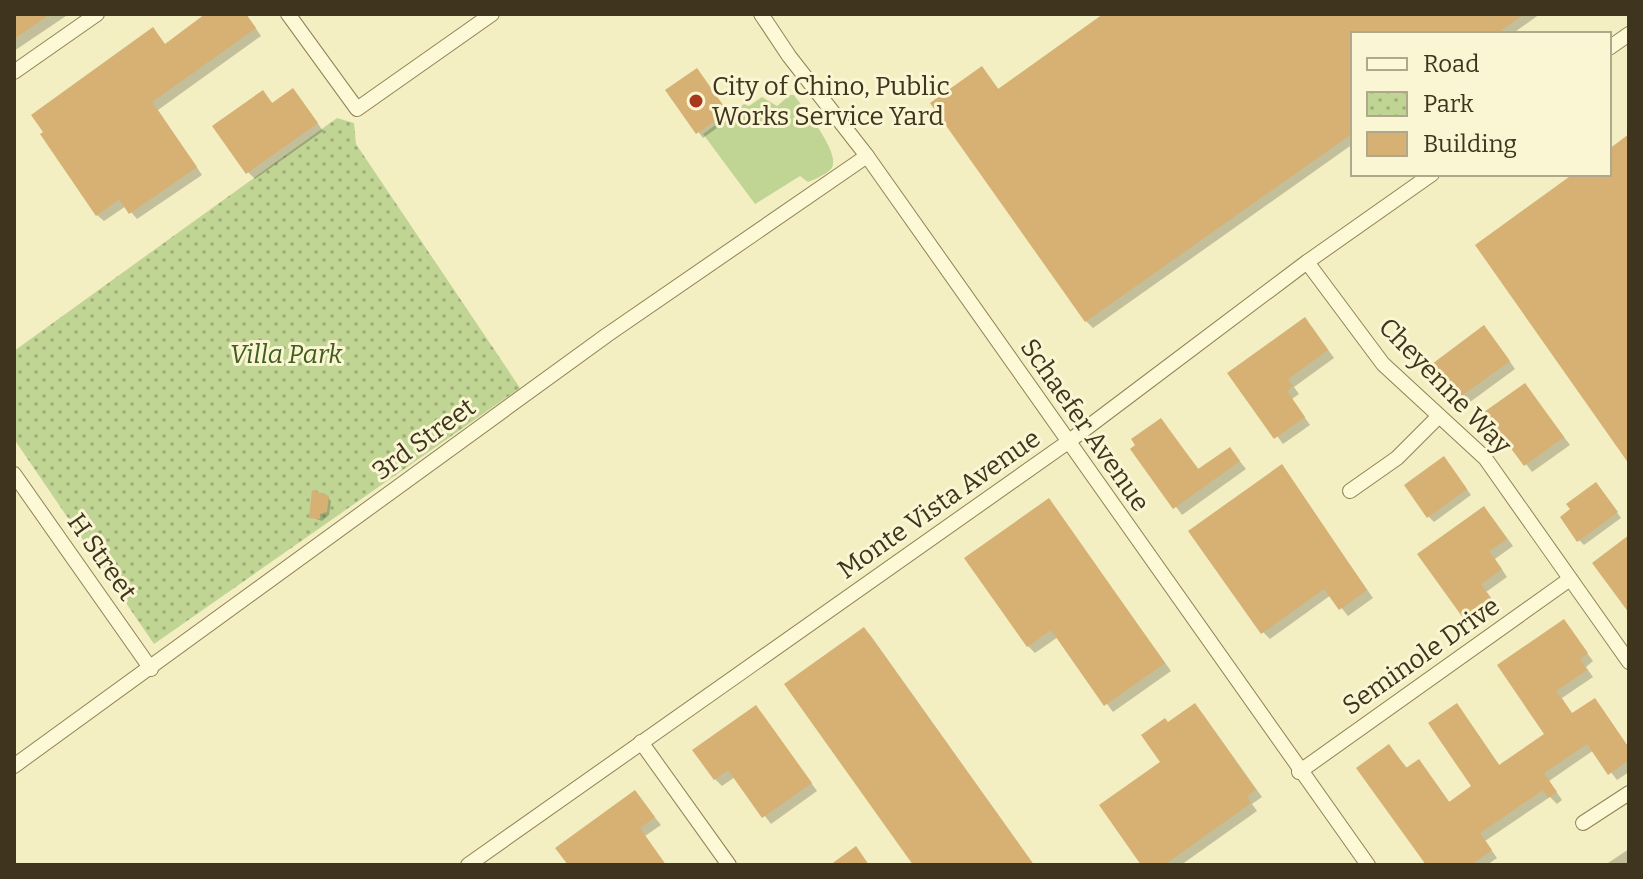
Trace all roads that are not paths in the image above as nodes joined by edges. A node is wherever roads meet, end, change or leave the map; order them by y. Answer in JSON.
{"nodes":[{"id":1,"x":97,"y":14,"type":"edge"},
{"id":2,"x":288,"y":14,"type":"edge"},
{"id":3,"x":492,"y":14,"type":"edge"},
{"id":4,"x":761,"y":14,"type":"edge"},
{"id":5,"x":1629,"y":34,"type":"edge"},
{"id":6,"x":1611,"y":47,"type":"edge"},
{"id":7,"x":14,"y":72,"type":"edge"},
{"id":8,"x":867,"y":156,"type":"junction"},
{"id":9,"x":1429,"y":176,"type":"edge"},
{"id":10,"x":1307,"y":262,"type":"junction"},
{"id":11,"x":1439,"y":416,"type":"junction"},
{"id":12,"x":1068,"y":442,"type":"junction"},
{"id":13,"x":14,"y":474,"type":"edge"},
{"id":14,"x":1350,"y":491,"type":"dead end"},
{"id":15,"x":1570,"y":579,"type":"junction"},
{"id":16,"x":1629,"y":662,"type":"edge"},
{"id":17,"x":151,"y":669,"type":"junction"},
{"id":18,"x":641,"y":742,"type":"junction"},
{"id":19,"x":14,"y":766,"type":"edge"},
{"id":20,"x":1299,"y":772,"type":"junction"},
{"id":21,"x":1629,"y":793,"type":"edge"},
{"id":22,"x":1583,"y":823,"type":"dead end"},
{"id":23,"x":468,"y":865,"type":"edge"},
{"id":24,"x":729,"y":865,"type":"edge"},
{"id":25,"x":1368,"y":865,"type":"edge"}],
"edges":[{"from":1,"to":7,"type":"street"},
{"from":2,"to":3,"type":"street"},
{"from":4,"to":8,"type":"street","name":"Schaefer Avenue"},
{"from":5,"to":6,"type":"street"},
{"from":8,"to":12,"type":"street","name":"Schaefer Avenue"},
{"from":8,"to":17,"type":"street","name":"3rd Street"},
{"from":9,"to":10,"type":"street","name":"Monte Vista Avenue"},
{"from":10,"to":11,"type":"street","name":"Cheyenne Way"},
{"from":10,"to":12,"type":"street","name":"Monte Vista Avenue"},
{"from":11,"to":14,"type":"street"},
{"from":11,"to":15,"type":"street","name":"Cheyenne Way"},
{"from":12,"to":18,"type":"street","name":"Monte Vista Avenue"},
{"from":12,"to":20,"type":"street","name":"Schaefer Avenue"},
{"from":13,"to":17,"type":"street","name":"H Street"},
{"from":15,"to":16,"type":"street","name":"Cheyenne Way"},
{"from":15,"to":20,"type":"street","name":"Seminole Drive"},
{"from":17,"to":19,"type":"street","name":"3rd Street"},
{"from":18,"to":23,"type":"street","name":"Monte Vista Avenue"},
{"from":18,"to":24,"type":"street"},
{"from":20,"to":25,"type":"street","name":"Schaefer Avenue"},
{"from":21,"to":22,"type":"street"}]}
